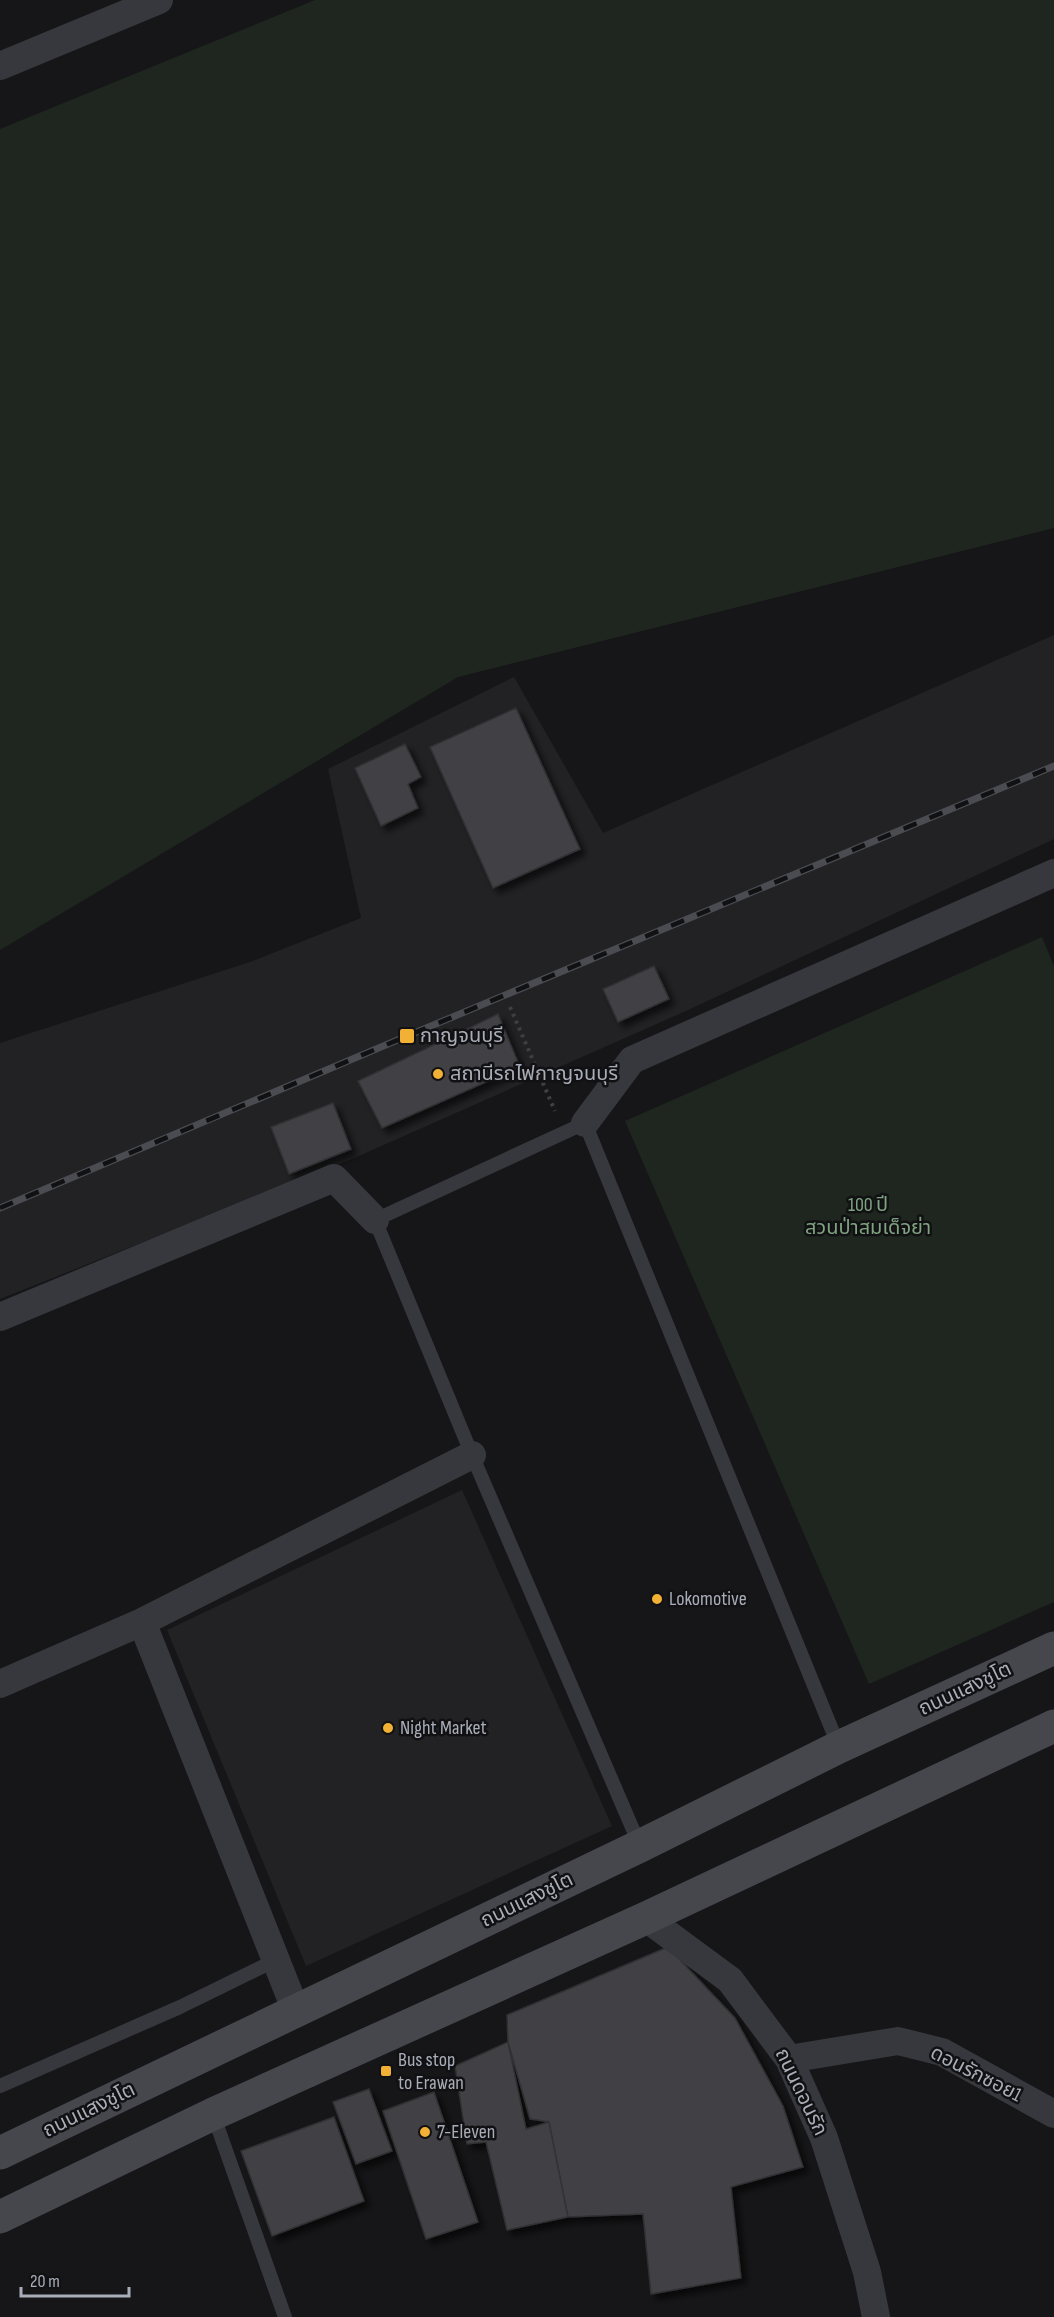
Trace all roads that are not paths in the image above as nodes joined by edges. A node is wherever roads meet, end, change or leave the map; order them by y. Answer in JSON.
{"nodes":[{"id":1,"x":159,"y":0,"type":"edge"},
{"id":2,"x":0,"y":66,"type":"edge"},
{"id":3,"x":1054,"y":873,"type":"edge"},
{"id":4,"x":575,"y":1128,"type":"junction"},
{"id":5,"x":375,"y":1221,"type":"junction"},
{"id":6,"x":0,"y":1317,"type":"edge"},
{"id":7,"x":472,"y":1455,"type":"junction"},
{"id":8,"x":142,"y":1622,"type":"junction"},
{"id":9,"x":1054,"y":1648,"type":"edge"},
{"id":10,"x":0,"y":1684,"type":"edge"},
{"id":11,"x":1054,"y":1726,"type":"edge"},
{"id":12,"x":839,"y":1747,"type":"junction"},
{"id":13,"x":640,"y":1846,"type":"junction"},
{"id":14,"x":646,"y":1918,"type":"junction"},
{"id":15,"x":276,"y":1960,"type":"junction"},
{"id":16,"x":296,"y":2011,"type":"junction"},
{"id":17,"x":789,"y":2059,"type":"junction"},
{"id":18,"x":0,"y":2086,"type":"edge"},
{"id":19,"x":213,"y":2114,"type":"junction"},
{"id":20,"x":1054,"y":2114,"type":"edge"},
{"id":21,"x":0,"y":2153,"type":"edge"},
{"id":22,"x":0,"y":2217,"type":"edge"},
{"id":23,"x":285,"y":2317,"type":"edge"},
{"id":24,"x":876,"y":2317,"type":"edge"}],
"edges":[{"from":1,"to":2,"type":"street"},
{"from":3,"to":4,"type":"street"},
{"from":4,"to":5,"type":"lane"},
{"from":4,"to":12,"type":"lane"},
{"from":5,"to":6,"type":"street"},
{"from":5,"to":7,"type":"lane"},
{"from":7,"to":8,"type":"street"},
{"from":7,"to":13,"type":"lane"},
{"from":8,"to":10,"type":"street"},
{"from":8,"to":15,"type":"street"},
{"from":9,"to":12,"type":"main road","name":"ถนนแสงชูโต"},
{"from":11,"to":14,"type":"main road"},
{"from":12,"to":13,"type":"main road","name":"ถนนแสงชูโต"},
{"from":13,"to":16,"type":"main road","name":"ถนนแสงชูโต"},
{"from":14,"to":17,"type":"street","name":"ถนนดอนรัก"},
{"from":14,"to":19,"type":"main road"},
{"from":15,"to":16,"type":"street"},
{"from":15,"to":18,"type":"lane"},
{"from":16,"to":21,"type":"main road","name":"ถนนแสงชูโต"},
{"from":17,"to":20,"type":"street","name":"ดอนรักซอย1"},
{"from":17,"to":24,"type":"street","name":"ถนนดอนรัก"},
{"from":19,"to":22,"type":"main road"},
{"from":19,"to":23,"type":"lane"}]}
